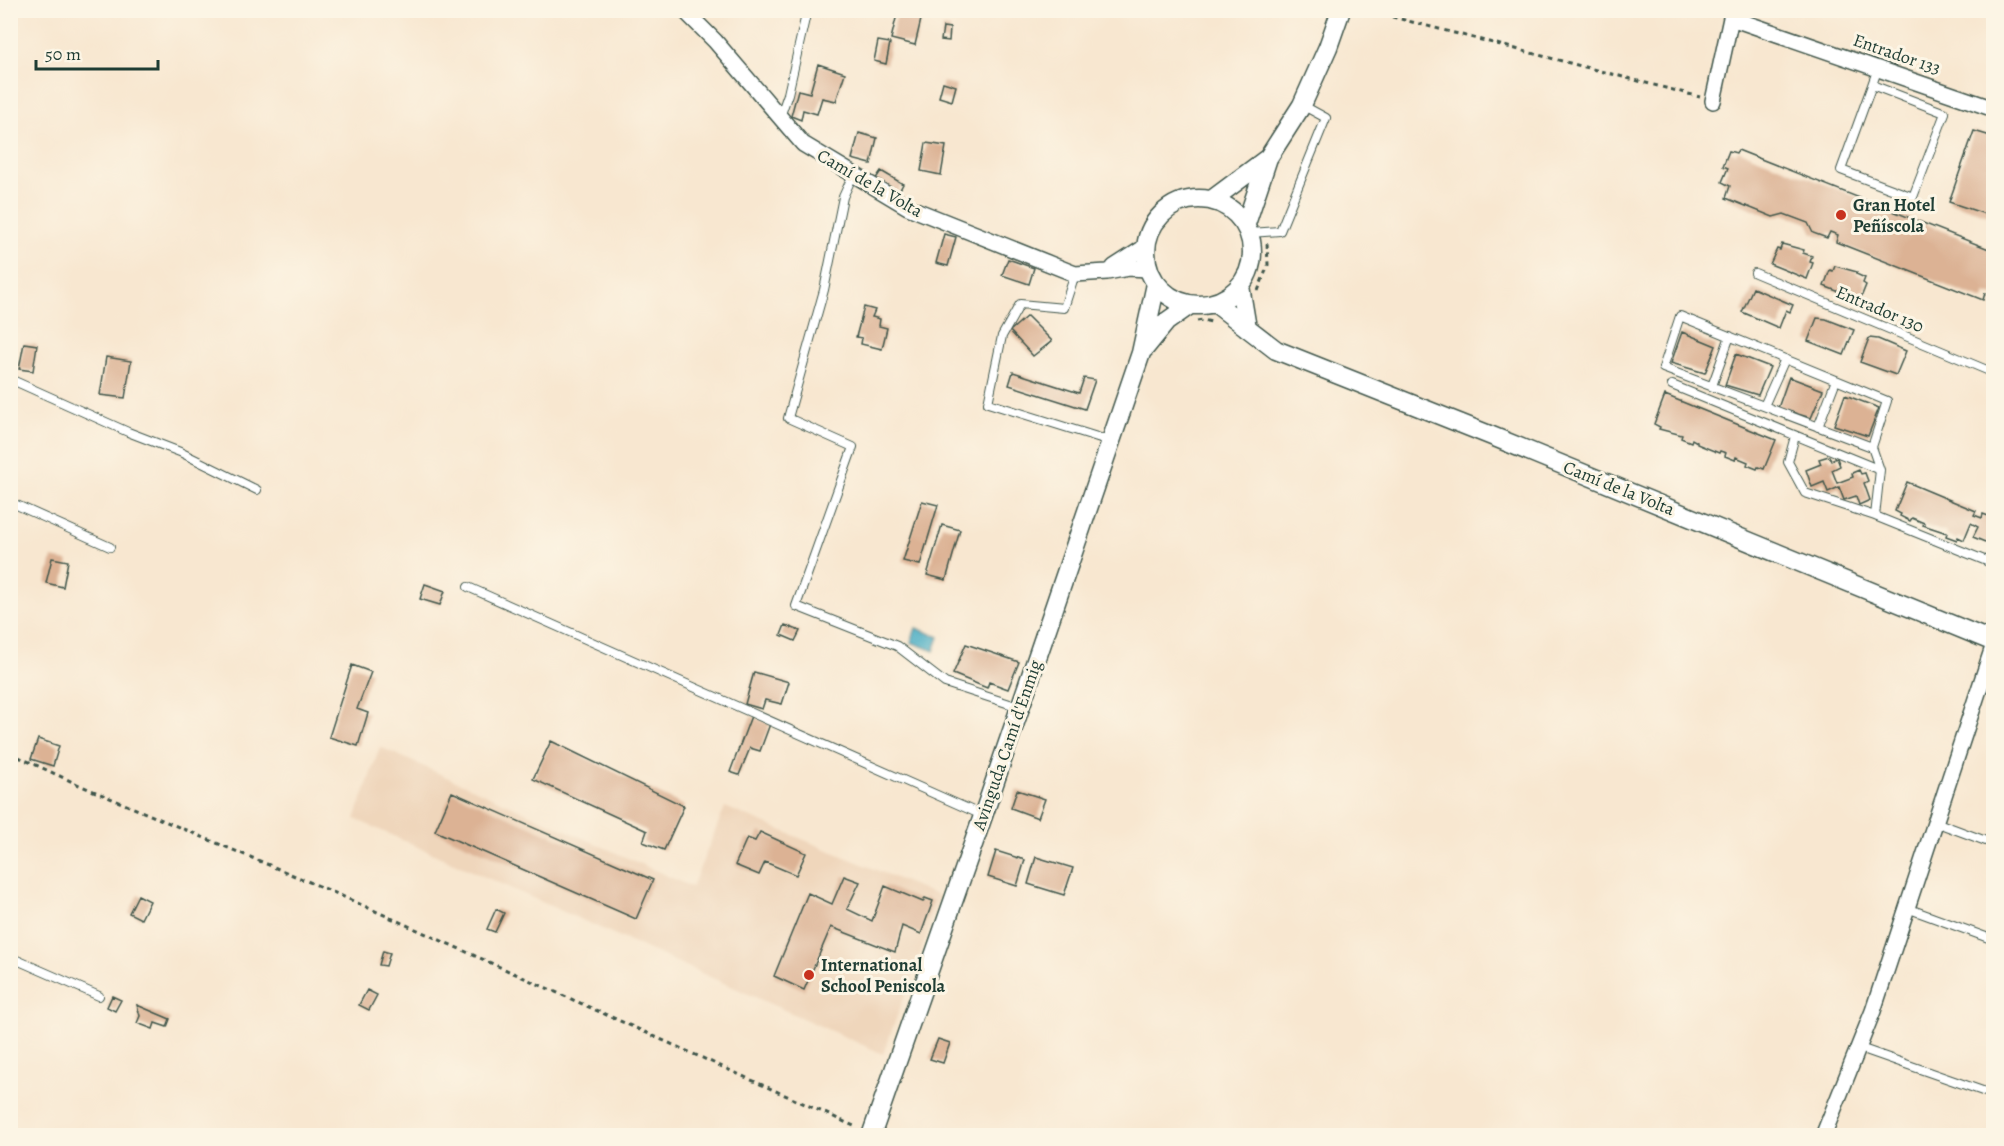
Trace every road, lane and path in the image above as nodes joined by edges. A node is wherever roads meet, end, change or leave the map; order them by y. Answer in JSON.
{"nodes":[{"id":1,"x":684,"y":10,"type":"edge"},
{"id":2,"x":807,"y":10,"type":"edge"},
{"id":3,"x":1341,"y":10,"type":"edge"},
{"id":4,"x":1366,"y":10,"type":"edge"},
{"id":5,"x":1878,"y":68,"type":"junction"},
{"id":6,"x":1872,"y":85,"type":"junction"},
{"id":7,"x":1713,"y":101,"type":"joint"},
{"id":8,"x":1302,"y":105,"type":"junction"},
{"id":9,"x":1994,"y":109,"type":"edge"},
{"id":10,"x":780,"y":117,"type":"junction"},
{"id":11,"x":1268,"y":158,"type":"junction"},
{"id":12,"x":853,"y":175,"type":"junction"},
{"id":13,"x":1213,"y":199,"type":"junction"},
{"id":14,"x":1254,"y":230,"type":"junction"},
{"id":15,"x":1145,"y":247,"type":"junction"},
{"id":16,"x":1107,"y":272,"type":"junction"},
{"id":17,"x":1755,"y":273,"type":"dead end"},
{"id":18,"x":1075,"y":274,"type":"junction"},
{"id":19,"x":1152,"y":277,"type":"junction"},
{"id":20,"x":1240,"y":286,"type":"junction"},
{"id":21,"x":1255,"y":300,"type":"dead end"},
{"id":22,"x":1215,"y":303,"type":"junction"},
{"id":23,"x":1191,"y":314,"type":"junction"},
{"id":24,"x":1212,"y":322,"type":"dead end"},
{"id":25,"x":1247,"y":328,"type":"junction"},
{"id":26,"x":1730,"y":336,"type":"junction"},
{"id":27,"x":1142,"y":353,"type":"junction"},
{"id":28,"x":1785,"y":359,"type":"junction"},
{"id":29,"x":1994,"y":373,"type":"edge"},
{"id":30,"x":10,"y":379,"type":"edge"},
{"id":31,"x":1836,"y":380,"type":"junction"},
{"id":32,"x":1671,"y":385,"type":"dead end"},
{"id":33,"x":1712,"y":386,"type":"junction"},
{"id":34,"x":1764,"y":406,"type":"junction"},
{"id":35,"x":1818,"y":427,"type":"junction"},
{"id":36,"x":1795,"y":436,"type":"junction"},
{"id":37,"x":1112,"y":441,"type":"junction"},
{"id":38,"x":1872,"y":447,"type":"junction"},
{"id":39,"x":1880,"y":470,"type":"junction"},
{"id":40,"x":257,"y":490,"type":"dead end"},
{"id":41,"x":10,"y":502,"type":"edge"},
{"id":42,"x":1875,"y":516,"type":"junction"},
{"id":43,"x":110,"y":547,"type":"dead end"},
{"id":44,"x":1994,"y":564,"type":"edge"},
{"id":45,"x":468,"y":587,"type":"dead end"},
{"id":46,"x":1994,"y":643,"type":"edge"},
{"id":47,"x":1021,"y":707,"type":"junction"},
{"id":48,"x":10,"y":753,"type":"edge"},
{"id":49,"x":983,"y":816,"type":"junction"},
{"id":50,"x":1935,"y":822,"type":"junction"},
{"id":51,"x":1994,"y":844,"type":"edge"},
{"id":52,"x":1907,"y":908,"type":"junction"},
{"id":53,"x":1994,"y":940,"type":"edge"},
{"id":54,"x":10,"y":957,"type":"edge"},
{"id":55,"x":99,"y":996,"type":"dead end"},
{"id":56,"x":1860,"y":1048,"type":"junction"},
{"id":57,"x":1994,"y":1095,"type":"edge"},
{"id":58,"x":871,"y":1135,"type":"edge"},
{"id":59,"x":1823,"y":1136,"type":"edge"}],
"edges":[{"from":1,"to":10,"type":"street","name":"Camí de la Volta"},
{"from":2,"to":10,"type":"lane"},
{"from":3,"to":8,"type":"street"},
{"from":4,"to":7,"type":"path"},
{"from":5,"to":6,"type":"lane"},
{"from":5,"to":7,"type":"street","name":"Entrador 133"},
{"from":5,"to":9,"type":"street","name":"Entrador 133"},
{"from":6,"to":6,"type":"lane"},
{"from":8,"to":11,"type":"street"},
{"from":8,"to":14,"type":"lane"},
{"from":10,"to":12,"type":"street","name":"Camí de la Volta"},
{"from":11,"to":13,"type":"street"},
{"from":11,"to":14,"type":"street"},
{"from":12,"to":18,"type":"street","name":"Camí de la Volta"},
{"from":12,"to":47,"type":"lane"},
{"from":13,"to":14,"type":"street"},
{"from":13,"to":15,"type":"street"},
{"from":14,"to":20,"type":"street"},
{"from":14,"to":21,"type":"path"},
{"from":15,"to":16,"type":"street"},
{"from":15,"to":19,"type":"street"},
{"from":16,"to":18,"type":"street","name":"Camí de la Volta"},
{"from":16,"to":19,"type":"street","name":"Camí de la Volta"},
{"from":17,"to":29,"type":"lane","name":"Entrador 130"},
{"from":18,"to":37,"type":"lane"},
{"from":19,"to":23,"type":"street"},
{"from":19,"to":27,"type":"street","name":"Avinguda Camí d'Enmig"},
{"from":20,"to":22,"type":"street"},
{"from":20,"to":25,"type":"street"},
{"from":22,"to":23,"type":"street"},
{"from":22,"to":25,"type":"street","name":"Camí de la Volta"},
{"from":23,"to":24,"type":"path"},
{"from":23,"to":27,"type":"street","name":"Avinguda Camí d'Enmig"},
{"from":25,"to":46,"type":"street","name":"Camí de la Volta"},
{"from":26,"to":28,"type":"lane"},
{"from":26,"to":33,"type":"lane"},
{"from":26,"to":33,"type":"lane"},
{"from":27,"to":37,"type":"street","name":"Avinguda Camí d'Enmig"},
{"from":28,"to":31,"type":"lane"},
{"from":28,"to":34,"type":"lane"},
{"from":30,"to":40,"type":"lane"},
{"from":31,"to":35,"type":"lane"},
{"from":31,"to":38,"type":"lane"},
{"from":32,"to":36,"type":"lane"},
{"from":33,"to":34,"type":"lane"},
{"from":34,"to":35,"type":"lane"},
{"from":35,"to":38,"type":"lane"},
{"from":36,"to":39,"type":"lane"},
{"from":36,"to":42,"type":"lane"},
{"from":37,"to":47,"type":"street","name":"Avinguda Camí d'Enmig"},
{"from":38,"to":39,"type":"lane"},
{"from":39,"to":42,"type":"lane"},
{"from":41,"to":43,"type":"lane"},
{"from":42,"to":44,"type":"lane"},
{"from":45,"to":49,"type":"lane"},
{"from":46,"to":50,"type":"street"},
{"from":47,"to":49,"type":"street","name":"Avinguda Camí d'Enmig"},
{"from":48,"to":58,"type":"path"},
{"from":49,"to":58,"type":"street","name":"Avinguda Camí d'Enmig"},
{"from":50,"to":51,"type":"lane"},
{"from":50,"to":52,"type":"street"},
{"from":52,"to":53,"type":"lane"},
{"from":52,"to":56,"type":"street"},
{"from":54,"to":55,"type":"lane"},
{"from":56,"to":57,"type":"lane"},
{"from":56,"to":59,"type":"street"}]}
